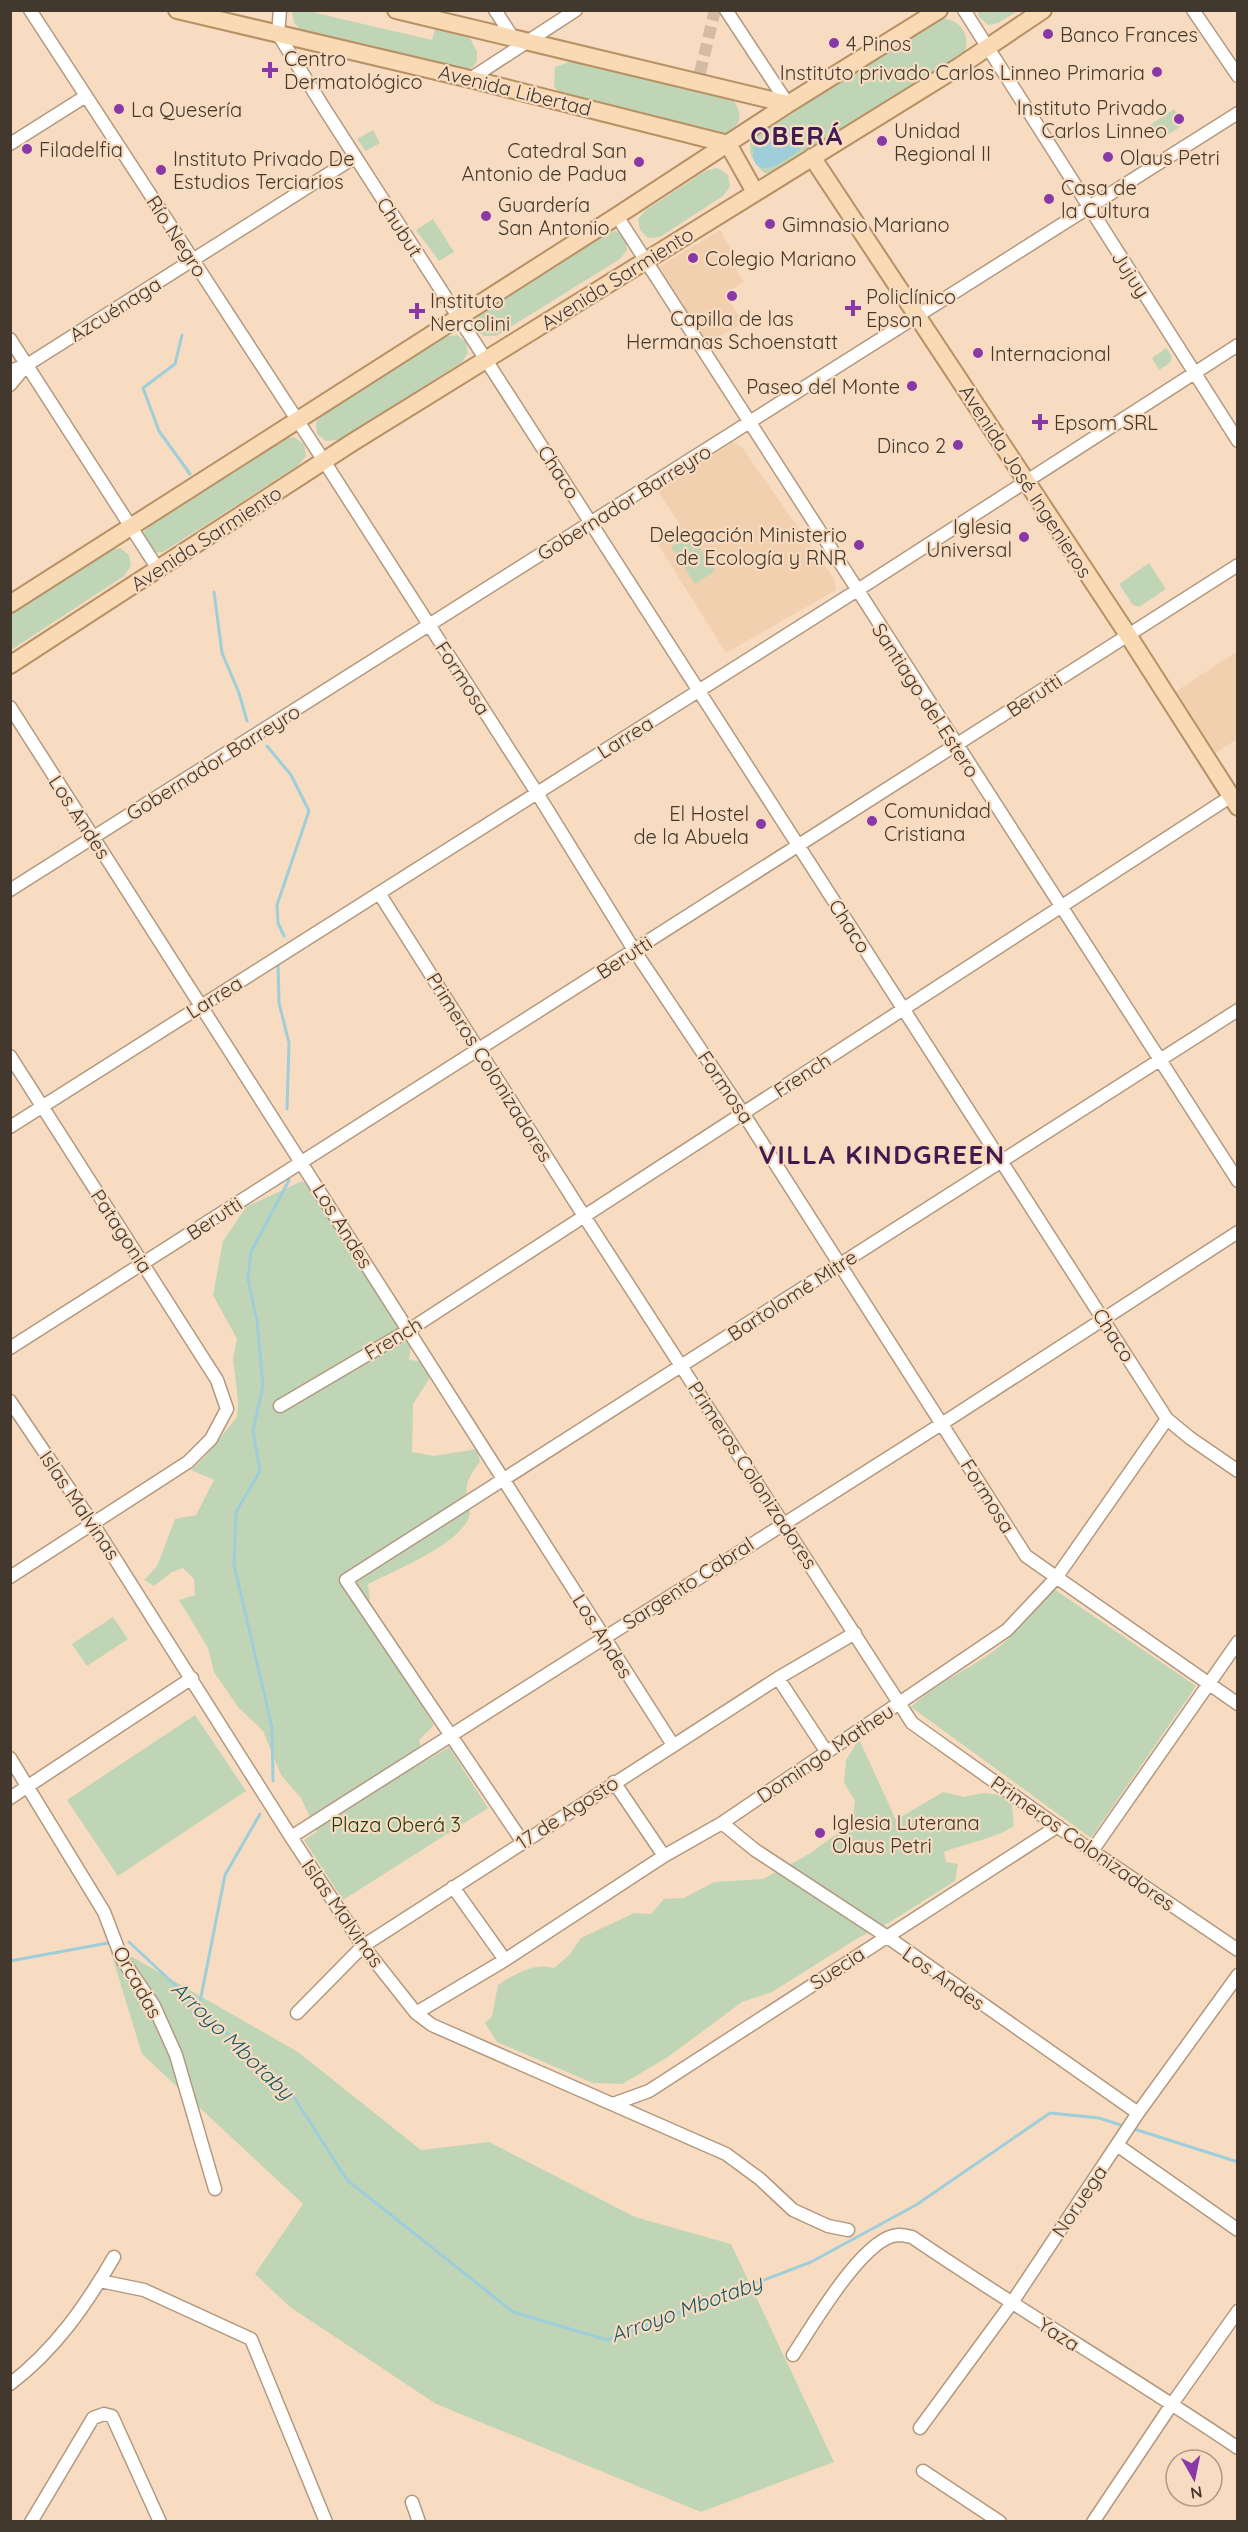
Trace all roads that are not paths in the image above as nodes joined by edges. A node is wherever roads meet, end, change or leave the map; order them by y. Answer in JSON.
{"nodes":[{"id":1,"x":30,"y":10,"type":"edge"},
{"id":2,"x":177,"y":10,"type":"edge"},
{"id":3,"x":280,"y":10,"type":"edge"},
{"id":4,"x":396,"y":10,"type":"edge"},
{"id":5,"x":495,"y":10,"type":"edge"},
{"id":6,"x":576,"y":10,"type":"edge"},
{"id":7,"x":726,"y":10,"type":"edge"},
{"id":8,"x":939,"y":10,"type":"edge"},
{"id":9,"x":964,"y":10,"type":"edge"},
{"id":10,"x":1043,"y":10,"type":"edge"},
{"id":11,"x":1193,"y":10,"type":"edge"},
{"id":12,"x":278,"y":34,"type":"junction"},
{"id":13,"x":520,"y":42,"type":"junction"},
{"id":14,"x":986,"y":47,"type":"junction"},
{"id":15,"x":1238,"y":76,"type":"edge"},
{"id":16,"x":470,"y":79,"type":"junction"},
{"id":17,"x":86,"y":96,"type":"junction"},
{"id":18,"x":788,"y":104,"type":"junction"},
{"id":19,"x":1238,"y":113,"type":"edge"},
{"id":20,"x":10,"y":144,"type":"edge"},
{"id":21,"x":728,"y":144,"type":"junction"},
{"id":22,"x":355,"y":157,"type":"junction"},
{"id":23,"x":812,"y":157,"type":"junction"},
{"id":24,"x":755,"y":192,"type":"junction"},
{"id":25,"x":1088,"y":208,"type":"junction"},
{"id":26,"x":617,"y":216,"type":"junction"},
{"id":27,"x":645,"y":259,"type":"junction"},
{"id":28,"x":193,"y":260,"type":"junction"},
{"id":29,"x":918,"y":316,"type":"junction"},
{"id":30,"x":458,"y":317,"type":"junction"},
{"id":31,"x":10,"y":339,"type":"edge"},
{"id":32,"x":1238,"y":345,"type":"edge"},
{"id":33,"x":487,"y":360,"type":"junction"},
{"id":34,"x":27,"y":365,"type":"junction"},
{"id":35,"x":10,"y":371,"type":"edge"},
{"id":36,"x":1195,"y":374,"type":"junction"},
{"id":37,"x":10,"y":385,"type":"edge"},
{"id":38,"x":297,"y":420,"type":"junction"},
{"id":39,"x":749,"y":422,"type":"junction"},
{"id":40,"x":1238,"y":441,"type":"edge"},
{"id":41,"x":324,"y":461,"type":"junction"},
{"id":42,"x":1025,"y":482,"type":"junction"},
{"id":43,"x":592,"y":522,"type":"junction"},
{"id":44,"x":132,"y":526,"type":"junction"},
{"id":45,"x":1238,"y":565,"type":"edge"},
{"id":46,"x":158,"y":569,"type":"junction"},
{"id":47,"x":856,"y":591,"type":"junction"},
{"id":48,"x":10,"y":604,"type":"edge"},
{"id":49,"x":430,"y":625,"type":"junction"},
{"id":50,"x":1128,"y":635,"type":"junction"},
{"id":51,"x":10,"y":665,"type":"edge"},
{"id":52,"x":699,"y":690,"type":"junction"},
{"id":53,"x":10,"y":707,"type":"edge"},
{"id":54,"x":956,"y":745,"type":"junction"},
{"id":55,"x":537,"y":793,"type":"junction"},
{"id":56,"x":1234,"y":802,"type":"edge"},
{"id":57,"x":94,"y":837,"type":"junction"},
{"id":58,"x":798,"y":846,"type":"junction"},
{"id":59,"x":10,"y":890,"type":"edge"},
{"id":60,"x":379,"y":893,"type":"junction"},
{"id":61,"x":1060,"y":907,"type":"junction"},
{"id":62,"x":634,"y":950,"type":"junction"},
{"id":63,"x":201,"y":1006,"type":"junction"},
{"id":64,"x":904,"y":1008,"type":"junction"},
{"id":65,"x":1238,"y":1010,"type":"edge"},
{"id":66,"x":479,"y":1050,"type":"junction"},
{"id":67,"x":10,"y":1056,"type":"edge"},
{"id":68,"x":1160,"y":1059,"type":"junction"},
{"id":69,"x":43,"y":1106,"type":"junction"},
{"id":70,"x":743,"y":1113,"type":"junction"},
{"id":71,"x":10,"y":1127,"type":"edge"},
{"id":72,"x":1002,"y":1161,"type":"junction"},
{"id":73,"x":303,"y":1162,"type":"junction"},
{"id":74,"x":1238,"y":1181,"type":"edge"},
{"id":75,"x":584,"y":1216,"type":"junction"},
{"id":76,"x":1238,"y":1232,"type":"edge"},
{"id":77,"x":840,"y":1263,"type":"junction"},
{"id":78,"x":143,"y":1264,"type":"junction"},
{"id":79,"x":1103,"y":1318,"type":"junction"},
{"id":80,"x":409,"y":1330,"type":"junction"},
{"id":81,"x":10,"y":1348,"type":"edge"},
{"id":82,"x":681,"y":1365,"type":"junction"},
{"id":83,"x":10,"y":1401,"type":"edge"},
{"id":84,"x":280,"y":1406,"type":"dead end"},
{"id":85,"x":1167,"y":1419,"type":"junction"},
{"id":86,"x":943,"y":1423,"type":"junction"},
{"id":87,"x":1238,"y":1471,"type":"edge"},
{"id":88,"x":504,"y":1479,"type":"junction"},
{"id":89,"x":783,"y":1522,"type":"junction"},
{"id":90,"x":93,"y":1524,"type":"junction"},
{"id":91,"x":10,"y":1577,"type":"edge"},
{"id":92,"x":1056,"y":1578,"type":"junction"},
{"id":93,"x":855,"y":1633,"type":"junction"},
{"id":94,"x":604,"y":1637,"type":"junction"},
{"id":95,"x":1238,"y":1642,"type":"edge"},
{"id":96,"x":192,"y":1678,"type":"junction"},
{"id":97,"x":778,"y":1678,"type":"junction"},
{"id":98,"x":1208,"y":1685,"type":"junction"},
{"id":99,"x":898,"y":1703,"type":"junction"},
{"id":100,"x":1238,"y":1704,"type":"edge"},
{"id":101,"x":451,"y":1735,"type":"junction"},
{"id":102,"x":673,"y":1745,"type":"junction"},
{"id":103,"x":826,"y":1751,"type":"junction"},
{"id":104,"x":10,"y":1758,"type":"edge"},
{"id":105,"x":614,"y":1782,"type":"junction"},
{"id":106,"x":28,"y":1787,"type":"junction"},
{"id":107,"x":10,"y":1798,"type":"edge"},
{"id":108,"x":722,"y":1823,"type":"junction"},
{"id":109,"x":1058,"y":1826,"type":"junction"},
{"id":110,"x":291,"y":1837,"type":"junction"},
{"id":111,"x":522,"y":1841,"type":"junction"},
{"id":112,"x":1092,"y":1851,"type":"junction"},
{"id":113,"x":664,"y":1856,"type":"junction"},
{"id":114,"x":453,"y":1887,"type":"junction"},
{"id":115,"x":886,"y":1936,"type":"junction"},
{"id":116,"x":363,"y":1946,"type":"junction"},
{"id":117,"x":1238,"y":1950,"type":"edge"},
{"id":118,"x":505,"y":1960,"type":"junction"},
{"id":119,"x":1238,"y":1975,"type":"edge"},
{"id":120,"x":297,"y":2013,"type":"dead end"},
{"id":121,"x":416,"y":2013,"type":"junction"},
{"id":122,"x":613,"y":2104,"type":"junction"},
{"id":123,"x":1137,"y":2115,"type":"junction"},
{"id":124,"x":1118,"y":2144,"type":"junction"},
{"id":125,"x":215,"y":2189,"type":"dead end"},
{"id":126,"x":848,"y":2230,"type":"dead end"},
{"id":127,"x":1238,"y":2230,"type":"edge"},
{"id":128,"x":114,"y":2257,"type":"dead end"},
{"id":129,"x":100,"y":2281,"type":"junction"},
{"id":130,"x":1011,"y":2304,"type":"junction"},
{"id":131,"x":1238,"y":2312,"type":"edge"},
{"id":132,"x":793,"y":2355,"type":"dead end"},
{"id":133,"x":10,"y":2384,"type":"edge"},
{"id":134,"x":1172,"y":2404,"type":"junction"},
{"id":135,"x":920,"y":2428,"type":"dead end"},
{"id":136,"x":1238,"y":2448,"type":"edge"},
{"id":137,"x":923,"y":2471,"type":"dead end"},
{"id":138,"x":412,"y":2502,"type":"dead end"},
{"id":139,"x":31,"y":2522,"type":"edge"},
{"id":140,"x":160,"y":2522,"type":"edge"},
{"id":141,"x":326,"y":2522,"type":"edge"},
{"id":142,"x":419,"y":2522,"type":"edge"},
{"id":143,"x":1000,"y":2522,"type":"edge"},
{"id":144,"x":1093,"y":2522,"type":"edge"}],
"edges":[{"from":1,"to":17,"type":"street","name":"Río Negro"},
{"from":2,"to":12,"type":"main road","name":"Avenida Libertad"},
{"from":3,"to":12,"type":"street"},
{"from":4,"to":13,"type":"main road"},
{"from":5,"to":13,"type":"street"},
{"from":6,"to":13,"type":"street"},
{"from":7,"to":18,"type":"street"},
{"from":8,"to":18,"type":"main road"},
{"from":9,"to":14,"type":"street","name":"Jujuy"},
{"from":10,"to":14,"type":"main road","name":"Avenida Sarmiento"},
{"from":11,"to":15,"type":"street"},
{"from":12,"to":16,"type":"main road","name":"Avenida Libertad"},
{"from":12,"to":22,"type":"street","name":"Chubut"},
{"from":13,"to":16,"type":"street"},
{"from":13,"to":18,"type":"main road"},
{"from":14,"to":23,"type":"main road","name":"Avenida Sarmiento"},
{"from":14,"to":25,"type":"street","name":"Jujuy"},
{"from":16,"to":21,"type":"main road","name":"Avenida Libertad"},
{"from":17,"to":20,"type":"street"},
{"from":17,"to":28,"type":"street","name":"Río Negro"},
{"from":18,"to":21,"type":"main road"},
{"from":19,"to":25,"type":"street","name":"Gobernador Barreyro"},
{"from":21,"to":24,"type":"main road"},
{"from":21,"to":26,"type":"main road"},
{"from":22,"to":28,"type":"street","name":"Azcuénaga"},
{"from":22,"to":30,"type":"street","name":"Chubut"},
{"from":23,"to":24,"type":"main road","name":"Avenida Sarmiento"},
{"from":23,"to":29,"type":"main road","name":"Avenida José Ingenieros"},
{"from":24,"to":27,"type":"main road","name":"Avenida Sarmiento"},
{"from":25,"to":29,"type":"street","name":"Gobernador Barreyro"},
{"from":25,"to":36,"type":"street","name":"Jujuy"},
{"from":26,"to":27,"type":"street","name":"Santiago del Estero"},
{"from":26,"to":30,"type":"main road"},
{"from":27,"to":33,"type":"main road","name":"Avenida Sarmiento"},
{"from":27,"to":39,"type":"street","name":"Santiago del Estero"},
{"from":28,"to":34,"type":"street","name":"Azcuénaga"},
{"from":28,"to":38,"type":"street","name":"Río Negro"},
{"from":29,"to":39,"type":"street","name":"Gobernador Barreyro"},
{"from":29,"to":42,"type":"main road","name":"Avenida José Ingenieros"},
{"from":30,"to":33,"type":"street","name":"Chubut"},
{"from":30,"to":38,"type":"main road"},
{"from":31,"to":34,"type":"street"},
{"from":32,"to":36,"type":"street","name":"Larrea"},
{"from":33,"to":41,"type":"main road","name":"Avenida Sarmiento"},
{"from":33,"to":43,"type":"street","name":"Chaco"},
{"from":34,"to":35,"type":"street","name":"Azcuénaga"},
{"from":34,"to":37,"type":"street","name":"Azcuénaga"},
{"from":34,"to":44,"type":"street"},
{"from":36,"to":40,"type":"street","name":"Jujuy"},
{"from":36,"to":42,"type":"street","name":"Larrea"},
{"from":38,"to":41,"type":"street","name":"Río Negro"},
{"from":38,"to":44,"type":"main road"},
{"from":39,"to":43,"type":"street","name":"Gobernador Barreyro"},
{"from":39,"to":47,"type":"street","name":"Santiago del Estero"},
{"from":41,"to":46,"type":"main road","name":"Avenida Sarmiento"},
{"from":41,"to":49,"type":"street","name":"Formosa"},
{"from":42,"to":47,"type":"street","name":"Larrea"},
{"from":42,"to":50,"type":"main road","name":"Avenida José Ingenieros"},
{"from":43,"to":49,"type":"street","name":"Gobernador Barreyro"},
{"from":43,"to":52,"type":"street","name":"Chaco"},
{"from":44,"to":46,"type":"street"},
{"from":44,"to":48,"type":"main road"},
{"from":45,"to":50,"type":"street","name":"Berutti"},
{"from":46,"to":51,"type":"main road","name":"Avenida Sarmiento"},
{"from":47,"to":52,"type":"street","name":"Larrea"},
{"from":47,"to":54,"type":"street","name":"Santiago del Estero"},
{"from":49,"to":55,"type":"street","name":"Formosa"},
{"from":49,"to":57,"type":"street","name":"Gobernador Barreyro"},
{"from":50,"to":54,"type":"street","name":"Berutti"},
{"from":50,"to":56,"type":"main road","name":"Avenida José Ingenieros"},
{"from":52,"to":55,"type":"street","name":"Larrea"},
{"from":52,"to":58,"type":"street","name":"Chaco"},
{"from":53,"to":57,"type":"street","name":"Los Andes"},
{"from":54,"to":58,"type":"street","name":"Berutti"},
{"from":54,"to":61,"type":"street","name":"Santiago del Estero"},
{"from":55,"to":60,"type":"street","name":"Larrea"},
{"from":55,"to":62,"type":"street","name":"Formosa"},
{"from":56,"to":61,"type":"street","name":"French"},
{"from":57,"to":59,"type":"street","name":"Gobernador Barreyro"},
{"from":57,"to":63,"type":"street","name":"Los Andes"},
{"from":58,"to":62,"type":"street","name":"Berutti"},
{"from":58,"to":64,"type":"street","name":"Chaco"},
{"from":60,"to":63,"type":"street","name":"Larrea"},
{"from":60,"to":66,"type":"street","name":"Primeros Colonizadores"},
{"from":61,"to":64,"type":"street","name":"French"},
{"from":61,"to":68,"type":"street","name":"Santiago del Estero"},
{"from":62,"to":66,"type":"street","name":"Berutti"},
{"from":62,"to":70,"type":"street","name":"Formosa"},
{"from":63,"to":69,"type":"street","name":"Larrea"},
{"from":63,"to":73,"type":"street","name":"Los Andes"},
{"from":64,"to":70,"type":"street","name":"French"},
{"from":64,"to":72,"type":"street","name":"Chaco"},
{"from":65,"to":68,"type":"street","name":"Bartolomé Mitre"},
{"from":66,"to":73,"type":"street","name":"Berutti"},
{"from":66,"to":75,"type":"street","name":"Primeros Colonizadores"},
{"from":67,"to":69,"type":"street","name":"Patagonia"},
{"from":68,"to":72,"type":"street","name":"Bartolomé Mitre"},
{"from":68,"to":74,"type":"street","name":"Santiago del Estero"},
{"from":69,"to":71,"type":"street","name":"Larrea"},
{"from":69,"to":78,"type":"street","name":"Patagonia"},
{"from":70,"to":75,"type":"street","name":"French"},
{"from":70,"to":77,"type":"street","name":"Formosa"},
{"from":72,"to":77,"type":"street","name":"Bartolomé Mitre"},
{"from":72,"to":79,"type":"street","name":"Chaco"},
{"from":73,"to":78,"type":"street","name":"Berutti"},
{"from":73,"to":80,"type":"street","name":"Los Andes"},
{"from":75,"to":80,"type":"street","name":"French"},
{"from":75,"to":82,"type":"street","name":"Primeros Colonizadores"},
{"from":76,"to":79,"type":"street","name":"Sargento Cabral"},
{"from":77,"to":82,"type":"street","name":"Bartolomé Mitre"},
{"from":77,"to":86,"type":"street","name":"Formosa"},
{"from":78,"to":81,"type":"street","name":"Berutti"},
{"from":78,"to":90,"type":"street","name":"Patagonia"},
{"from":79,"to":85,"type":"street","name":"Chaco"},
{"from":79,"to":86,"type":"street","name":"Sargento Cabral"},
{"from":80,"to":84,"type":"street","name":"French"},
{"from":80,"to":88,"type":"street","name":"Los Andes"},
{"from":82,"to":88,"type":"street","name":"Bartolomé Mitre"},
{"from":82,"to":89,"type":"street","name":"Primeros Colonizadores"},
{"from":83,"to":90,"type":"street","name":"Islas Malvinas"},
{"from":85,"to":87,"type":"street","name":"Chaco"},
{"from":85,"to":92,"type":"street","name":"Domingo Matheu"},
{"from":86,"to":89,"type":"street","name":"Sargento Cabral"},
{"from":86,"to":92,"type":"street","name":"Formosa"},
{"from":88,"to":94,"type":"street","name":"Los Andes"},
{"from":88,"to":101,"type":"street","name":"Bartolomé Mitre"},
{"from":89,"to":93,"type":"street","name":"Primeros Colonizadores"},
{"from":89,"to":94,"type":"street","name":"Sargento Cabral"},
{"from":90,"to":91,"type":"street"},
{"from":90,"to":96,"type":"street","name":"Islas Malvinas"},
{"from":92,"to":98,"type":"street","name":"Formosa"},
{"from":92,"to":99,"type":"street","name":"Domingo Matheu"},
{"from":93,"to":97,"type":"street","name":"17 de Agosto"},
{"from":93,"to":99,"type":"street","name":"Primeros Colonizadores"},
{"from":94,"to":101,"type":"street","name":"Sargento Cabral"},
{"from":94,"to":102,"type":"street","name":"Los Andes"},
{"from":95,"to":98,"type":"street"},
{"from":96,"to":106,"type":"street"},
{"from":96,"to":110,"type":"street","name":"Islas Malvinas"},
{"from":97,"to":102,"type":"street","name":"17 de Agosto"},
{"from":97,"to":103,"type":"street"},
{"from":98,"to":100,"type":"street","name":"Formosa"},
{"from":98,"to":112,"type":"street"},
{"from":99,"to":103,"type":"street","name":"Domingo Matheu"},
{"from":99,"to":109,"type":"street","name":"Primeros Colonizadores"},
{"from":101,"to":110,"type":"street","name":"Sargento Cabral"},
{"from":101,"to":111,"type":"street"},
{"from":102,"to":105,"type":"street","name":"17 de Agosto"},
{"from":103,"to":108,"type":"street","name":"Domingo Matheu"},
{"from":104,"to":106,"type":"street","name":"Orcadas"},
{"from":105,"to":111,"type":"street","name":"17 de Agosto"},
{"from":105,"to":113,"type":"street"},
{"from":106,"to":107,"type":"street"},
{"from":106,"to":125,"type":"street","name":"Orcadas"},
{"from":108,"to":113,"type":"street","name":"Domingo Matheu"},
{"from":108,"to":115,"type":"street","name":"Los Andes"},
{"from":109,"to":112,"type":"street","name":"Primeros Colonizadores"},
{"from":109,"to":115,"type":"street","name":"Suecia"},
{"from":110,"to":116,"type":"street","name":"Islas Malvinas"},
{"from":111,"to":114,"type":"street","name":"17 de Agosto"},
{"from":112,"to":117,"type":"street","name":"Primeros Colonizadores"},
{"from":113,"to":118,"type":"street","name":"Domingo Matheu"},
{"from":114,"to":116,"type":"street","name":"17 de Agosto"},
{"from":114,"to":118,"type":"street"},
{"from":115,"to":122,"type":"street","name":"Suecia"},
{"from":115,"to":123,"type":"street","name":"Los Andes"},
{"from":116,"to":120,"type":"street","name":"17 de Agosto"},
{"from":116,"to":121,"type":"street","name":"Islas Malvinas"},
{"from":118,"to":121,"type":"street","name":"Domingo Matheu"},
{"from":119,"to":123,"type":"street","name":"Noruega"},
{"from":121,"to":122,"type":"street","name":"Islas Malvinas"},
{"from":122,"to":126,"type":"street","name":"Islas Malvinas"},
{"from":123,"to":124,"type":"street","name":"Noruega"},
{"from":124,"to":127,"type":"street"},
{"from":124,"to":130,"type":"street","name":"Noruega"},
{"from":128,"to":129,"type":"street"},
{"from":129,"to":133,"type":"street"},
{"from":129,"to":141,"type":"street"},
{"from":130,"to":132,"type":"street","name":"Yaza"},
{"from":130,"to":134,"type":"street","name":"Yaza"},
{"from":130,"to":135,"type":"street","name":"Noruega"},
{"from":131,"to":134,"type":"street"},
{"from":134,"to":136,"type":"street","name":"Yaza"},
{"from":134,"to":144,"type":"street"},
{"from":137,"to":143,"type":"street"},
{"from":138,"to":142,"type":"street"},
{"from":139,"to":140,"type":"street"}]}
